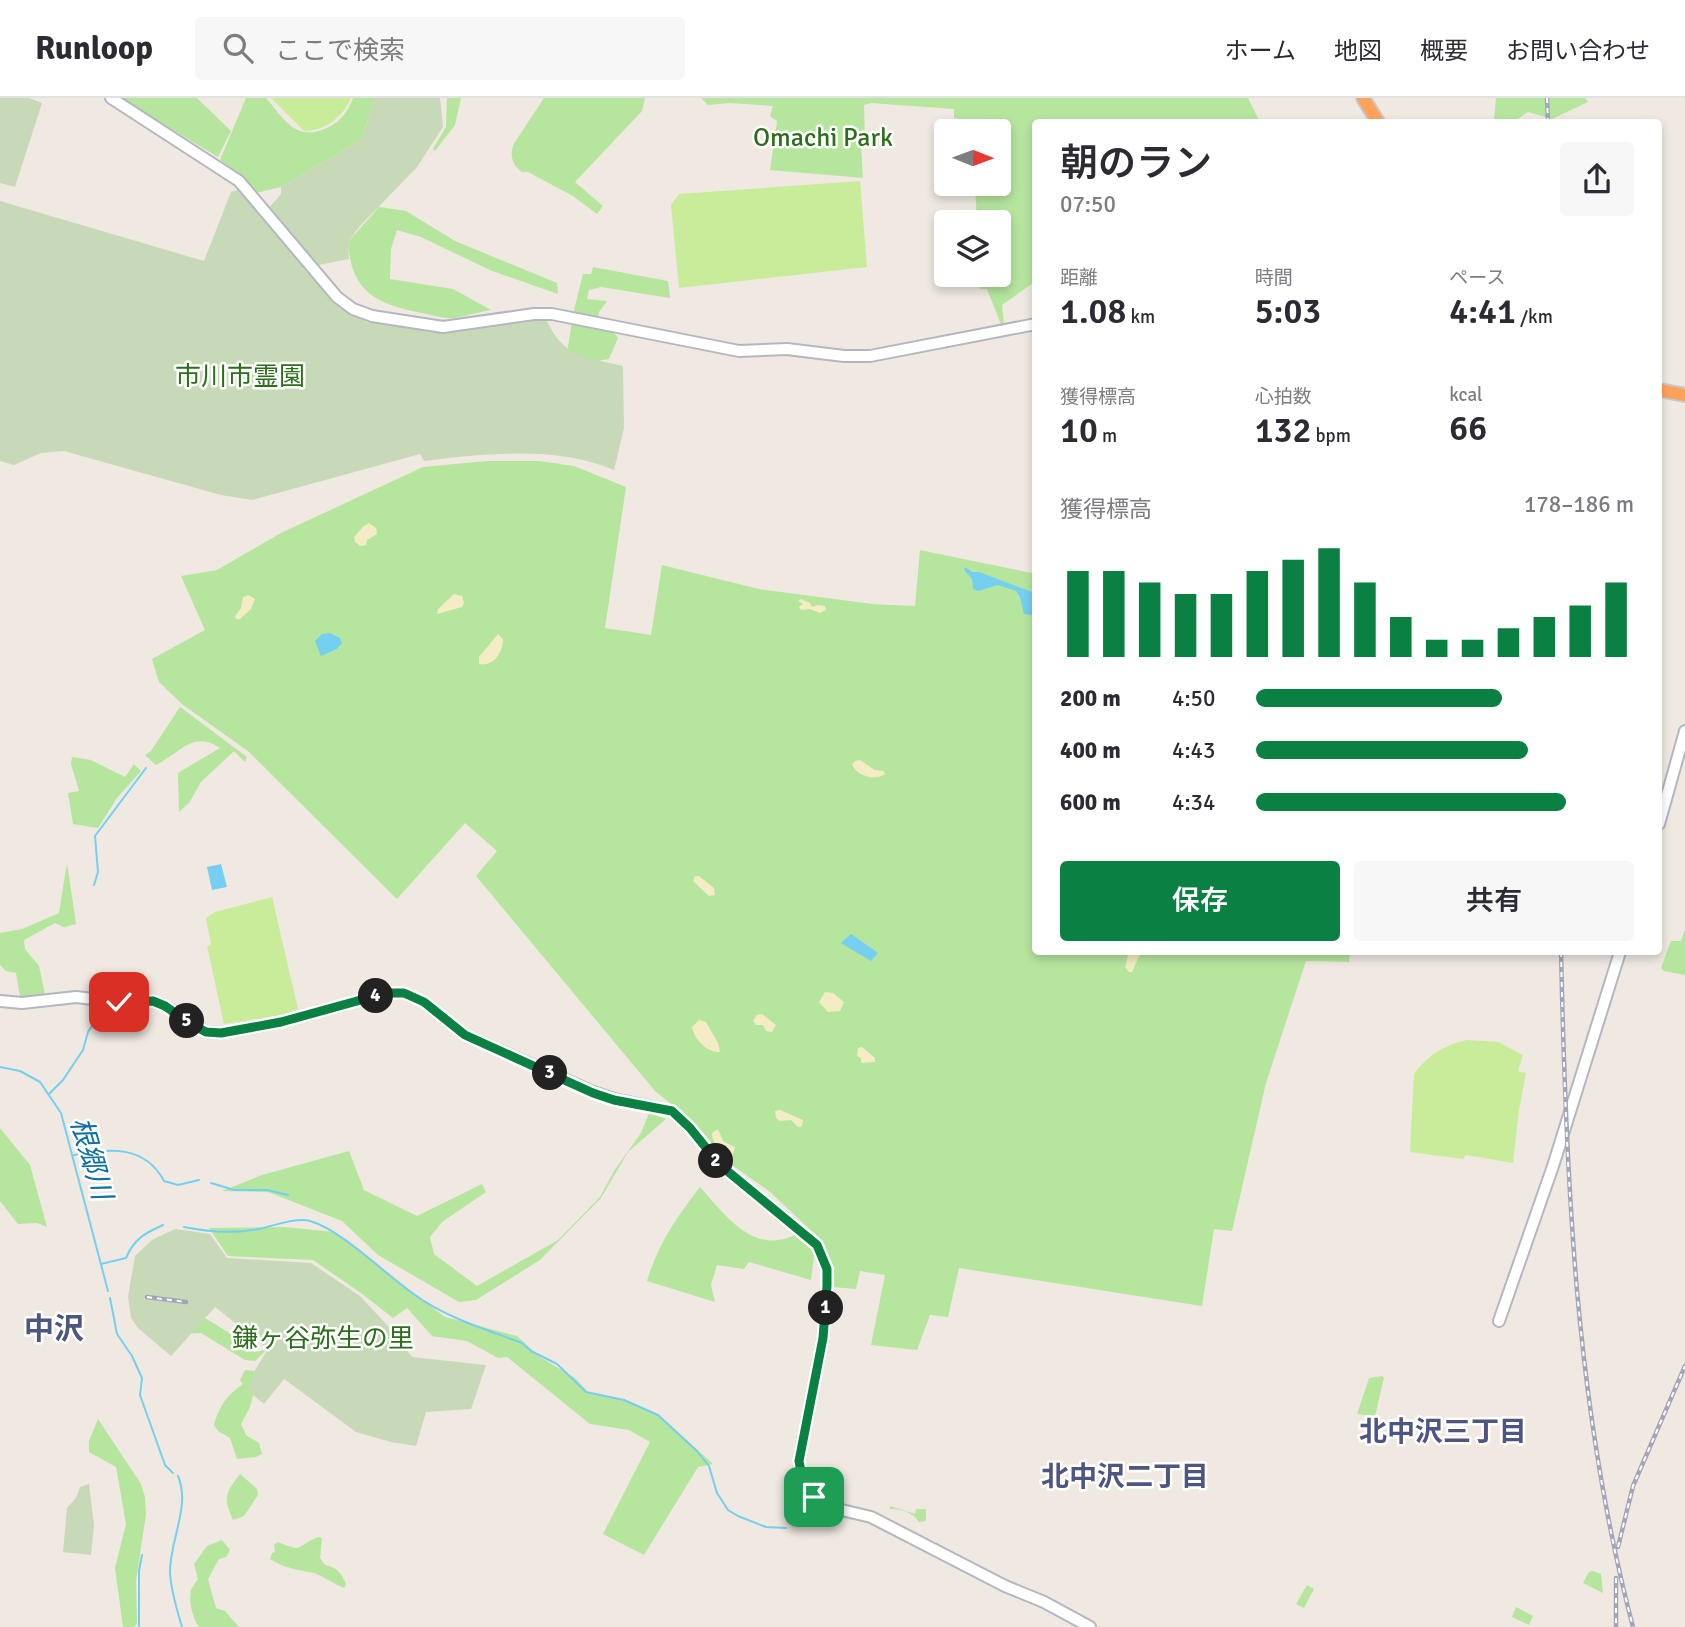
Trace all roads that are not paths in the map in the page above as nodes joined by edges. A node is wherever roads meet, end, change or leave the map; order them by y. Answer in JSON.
{"nodes":[{"id":1,"x":111,"y":98,"type":"edge"},
{"id":2,"x":1363,"y":98,"type":"edge"},
{"id":3,"x":1376,"y":119,"type":"edge"},
{"id":4,"x":1032,"y":325,"type":"edge"},
{"id":5,"x":1662,"y":391,"type":"edge"},
{"id":6,"x":1685,"y":395,"type":"edge"},
{"id":7,"x":1685,"y":731,"type":"edge"},
{"id":8,"x":1662,"y":813,"type":"edge"},
{"id":9,"x":1619,"y":955,"type":"edge"},
{"id":10,"x":0,"y":1001,"type":"edge"},
{"id":11,"x":1499,"y":1321,"type":"dead end"},
{"id":12,"x":1090,"y":1627,"type":"edge"}],
"edges":[{"from":1,"to":4,"type":"street"},
{"from":2,"to":3,"type":"highway"},
{"from":5,"to":6,"type":"highway"},
{"from":7,"to":8,"type":"street"},
{"from":9,"to":11,"type":"street"},
{"from":10,"to":12,"type":"street"}]}
